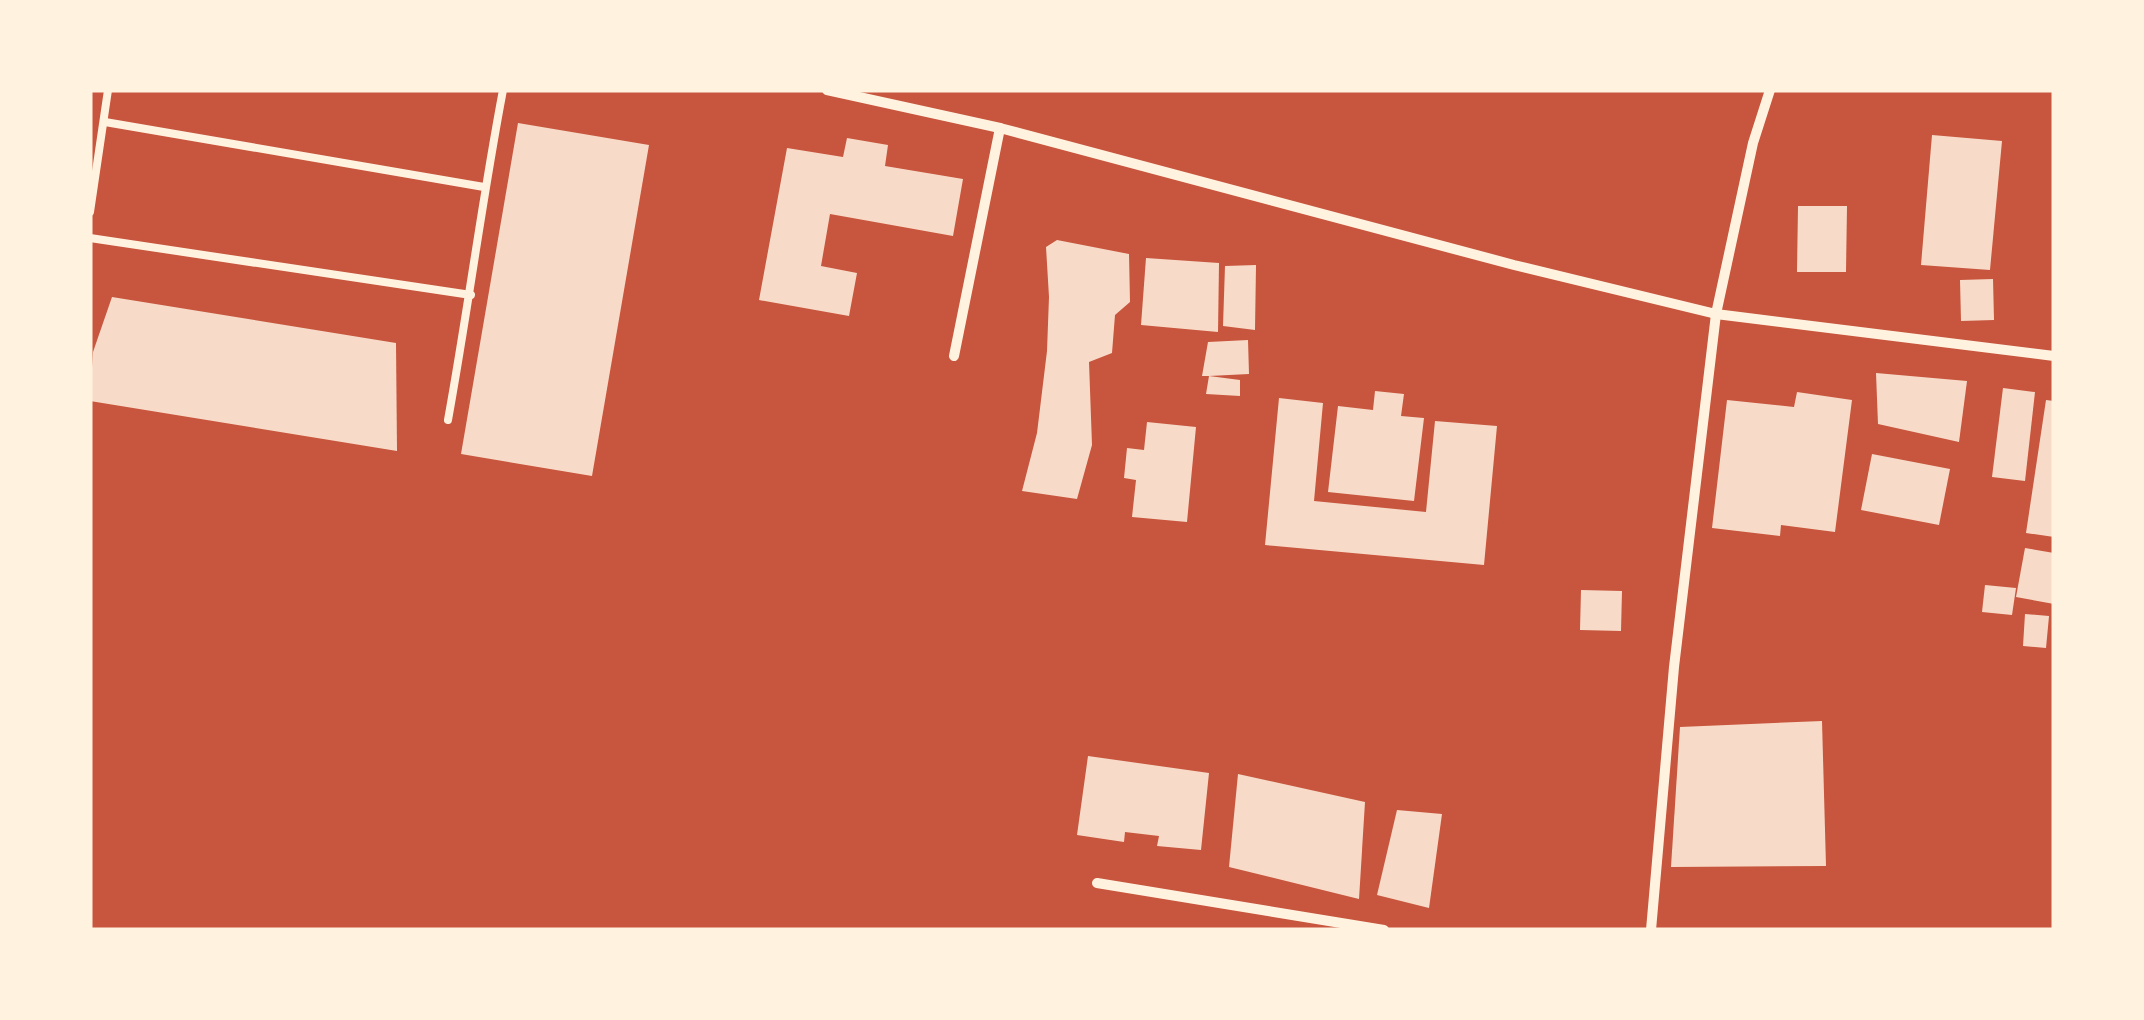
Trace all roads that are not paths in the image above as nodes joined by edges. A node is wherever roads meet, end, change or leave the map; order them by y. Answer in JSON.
{"nodes":[{"id":1,"x":108,"y":90,"type":"edge"},
{"id":2,"x":504,"y":90,"type":"edge"},
{"id":3,"x":827,"y":90,"type":"edge"},
{"id":4,"x":1770,"y":90,"type":"edge"},
{"id":5,"x":105,"y":122,"type":"junction"},
{"id":6,"x":1000,"y":128,"type":"junction"},
{"id":7,"x":484,"y":187,"type":"junction"},
{"id":8,"x":90,"y":212,"type":"edge"},
{"id":9,"x":90,"y":238,"type":"edge"},
{"id":10,"x":471,"y":295,"type":"junction"},
{"id":11,"x":1716,"y":314,"type":"junction"},
{"id":12,"x":954,"y":356,"type":"dead end"},
{"id":13,"x":2054,"y":356,"type":"edge"},
{"id":14,"x":448,"y":420,"type":"dead end"},
{"id":15,"x":1097,"y":884,"type":"dead end"},
{"id":16,"x":1384,"y":930,"type":"edge"},
{"id":17,"x":1651,"y":930,"type":"edge"}],
"edges":[{"from":1,"to":5,"type":"lane"},
{"from":2,"to":7,"type":"lane"},
{"from":3,"to":6,"type":"street"},
{"from":4,"to":11,"type":"street"},
{"from":5,"to":7,"type":"lane"},
{"from":5,"to":8,"type":"lane"},
{"from":6,"to":11,"type":"street"},
{"from":6,"to":12,"type":"street"},
{"from":7,"to":10,"type":"lane"},
{"from":9,"to":10,"type":"lane"},
{"from":10,"to":14,"type":"lane"},
{"from":11,"to":13,"type":"street"},
{"from":11,"to":17,"type":"street"},
{"from":15,"to":16,"type":"street"}]}
